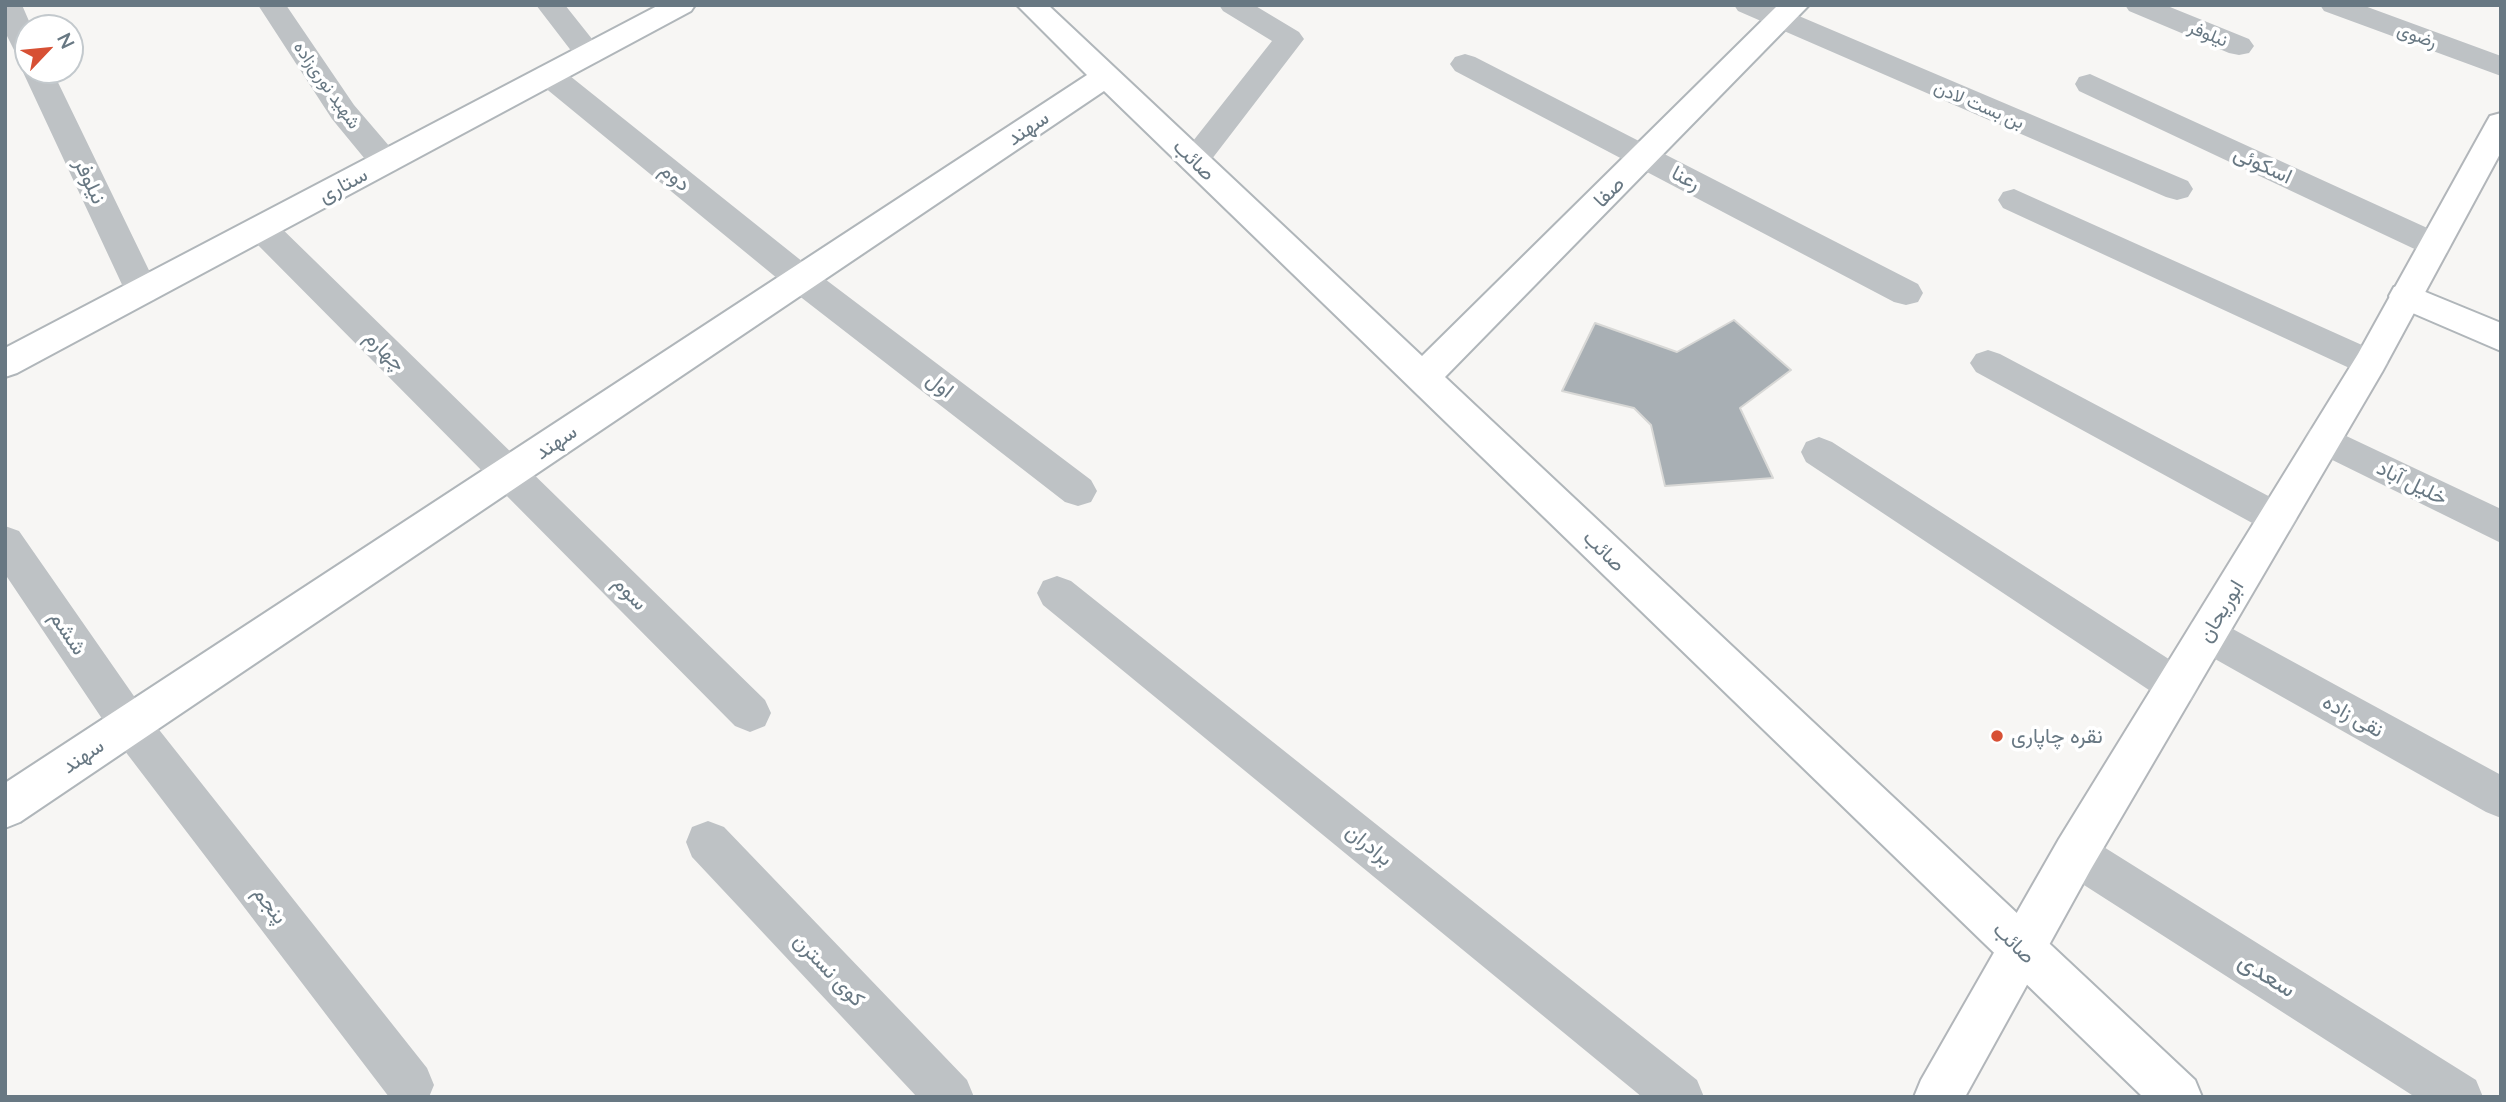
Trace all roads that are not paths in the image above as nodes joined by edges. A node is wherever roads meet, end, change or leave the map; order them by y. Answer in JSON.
{"nodes":[{"id":1,"x":272,"y":5,"type":"edge"},
{"id":2,"x":550,"y":5,"type":"edge"},
{"id":3,"x":681,"y":5,"type":"edge"},
{"id":4,"x":1031,"y":5,"type":"edge"},
{"id":5,"x":1233,"y":5,"type":"edge"},
{"id":6,"x":1748,"y":5,"type":"edge"},
{"id":7,"x":2139,"y":5,"type":"edge"},
{"id":8,"x":2334,"y":5,"type":"edge"},
{"id":9,"x":1788,"y":13,"type":"edge"},
{"id":10,"x":2239,"y":46,"type":"dead end"},
{"id":11,"x":589,"y":54,"type":"junction"},
{"id":12,"x":1465,"y":64,"type":"dead end"},
{"id":13,"x":2501,"y":67,"type":"edge"},
{"id":14,"x":549,"y":75,"type":"junction"},
{"id":15,"x":1106,"y":76,"type":"junction"},
{"id":16,"x":44,"y":84,"type":"edge"},
{"id":17,"x":2090,"y":84,"type":"dead end"},
{"id":18,"x":2496,"y":144,"type":"edge"},
{"id":19,"x":1644,"y":156,"type":"junction"},
{"id":20,"x":1194,"y":160,"type":"junction"},
{"id":21,"x":385,"y":162,"type":"junction"},
{"id":22,"x":2177,"y":189,"type":"dead end"},
{"id":23,"x":2014,"y":200,"type":"dead end"},
{"id":24,"x":261,"y":229,"type":"junction"},
{"id":25,"x":2435,"y":245,"type":"junction"},
{"id":26,"x":802,"y":279,"type":"junction"},
{"id":27,"x":142,"y":291,"type":"junction"},
{"id":28,"x":1906,"y":293,"type":"dead end"},
{"id":29,"x":2406,"y":296,"type":"junction"},
{"id":30,"x":2501,"y":338,"type":"edge"},
{"id":31,"x":1988,"y":363,"type":"dead end"},
{"id":32,"x":2370,"y":363,"type":"junction"},
{"id":33,"x":5,"y":364,"type":"edge"},
{"id":34,"x":1422,"y":378,"type":"junction"},
{"id":35,"x":2323,"y":439,"type":"junction"},
{"id":36,"x":1819,"y":452,"type":"dead end"},
{"id":37,"x":509,"y":474,"type":"junction"},
{"id":38,"x":1078,"y":491,"type":"dead end"},
{"id":39,"x":2278,"y":519,"type":"junction"},
{"id":40,"x":2501,"y":527,"type":"edge"},
{"id":41,"x":5,"y":542,"type":"edge"},
{"id":42,"x":1057,"y":593,"type":"dead end"},
{"id":43,"x":2206,"y":634,"type":"junction"},
{"id":44,"x":2178,"y":687,"type":"junction"},
{"id":45,"x":750,"y":713,"type":"dead end"},
{"id":46,"x":130,"y":725,"type":"junction"},
{"id":47,"x":2501,"y":798,"type":"edge"},
{"id":48,"x":5,"y":808,"type":"edge"},
{"id":49,"x":708,"y":842,"type":"dead end"},
{"id":50,"x":2075,"y":854,"type":"junction"},
{"id":51,"x":2022,"y":950,"type":"junction"},
{"id":52,"x":410,"y":1086,"type":"dead end"},
{"id":53,"x":950,"y":1097,"type":"edge"},
{"id":54,"x":1681,"y":1097,"type":"edge"},
{"id":55,"x":1938,"y":1097,"type":"edge"},
{"id":56,"x":2178,"y":1097,"type":"edge"},
{"id":57,"x":2459,"y":1097,"type":"edge"}],
"edges":[{"from":1,"to":21,"type":"street","name":"شهید نوری‌زاده"},
{"from":2,"to":11,"type":"street"},
{"from":3,"to":11,"type":"main road","name":"ستاری"},
{"from":4,"to":15,"type":"main road","name":"صائب"},
{"from":5,"to":20,"type":"street"},
{"from":6,"to":9,"type":"street","name":"بن بست لادن"},
{"from":7,"to":10,"type":"street","name":"نیلوفر"},
{"from":8,"to":13,"type":"street","name":"رضوی"},
{"from":9,"to":19,"type":"main road","name":"صفا"},
{"from":9,"to":22,"type":"street","name":"بن بست لادن"},
{"from":11,"to":14,"type":"main road","name":"ستاری"},
{"from":12,"to":19,"type":"street","name":"رعنا"},
{"from":14,"to":21,"type":"main road","name":"ستاری"},
{"from":14,"to":26,"type":"street","name":"دوم"},
{"from":15,"to":20,"type":"main road","name":"صائب"},
{"from":15,"to":26,"type":"main road","name":"سهند"},
{"from":16,"to":27,"type":"street","name":"نیلوفر"},
{"from":17,"to":25,"type":"street","name":"اسکوئی"},
{"from":18,"to":25,"type":"main road","name":"ابوریحان"},
{"from":19,"to":28,"type":"street","name":"رعنا"},
{"from":19,"to":34,"type":"main road","name":"صفا"},
{"from":20,"to":34,"type":"main road","name":"صائب"},
{"from":21,"to":24,"type":"main road","name":"ستاری"},
{"from":23,"to":32,"type":"street"},
{"from":24,"to":27,"type":"main road","name":"ستاری"},
{"from":24,"to":37,"type":"street","name":"چهارم"},
{"from":25,"to":29,"type":"main road","name":"ابوریحان"},
{"from":26,"to":37,"type":"main road","name":"سهند"},
{"from":26,"to":38,"type":"street","name":"اول"},
{"from":27,"to":33,"type":"main road","name":"ستاری"},
{"from":29,"to":30,"type":"main road"},
{"from":29,"to":32,"type":"main road","name":"ابوریحان"},
{"from":31,"to":39,"type":"street"},
{"from":32,"to":35,"type":"main road","name":"ابوریحان"},
{"from":34,"to":51,"type":"main road","name":"صائب"},
{"from":35,"to":39,"type":"main road","name":"ابوریحان"},
{"from":35,"to":40,"type":"street","name":"خلیل آباد"},
{"from":36,"to":44,"type":"street"},
{"from":37,"to":45,"type":"street","name":"سوم"},
{"from":37,"to":46,"type":"main road","name":"سهند"},
{"from":39,"to":43,"type":"main road","name":"ابوریحان"},
{"from":41,"to":46,"type":"street","name":"ششم"},
{"from":42,"to":54,"type":"street","name":"برادران"},
{"from":43,"to":44,"type":"main road","name":"ابوریحان"},
{"from":43,"to":47,"type":"street","name":"نقی زاده"},
{"from":44,"to":50,"type":"main road","name":"ابوریحان"},
{"from":46,"to":48,"type":"main road","name":"سهند"},
{"from":46,"to":52,"type":"street","name":"پنجم"},
{"from":49,"to":53,"type":"street","name":"کوی نسترن"},
{"from":50,"to":51,"type":"main road","name":"ابوریحان"},
{"from":50,"to":57,"type":"street","name":"سعدی"},
{"from":51,"to":55,"type":"main road","name":"ابوریحان"},
{"from":51,"to":56,"type":"main road","name":"صائب"}]}
